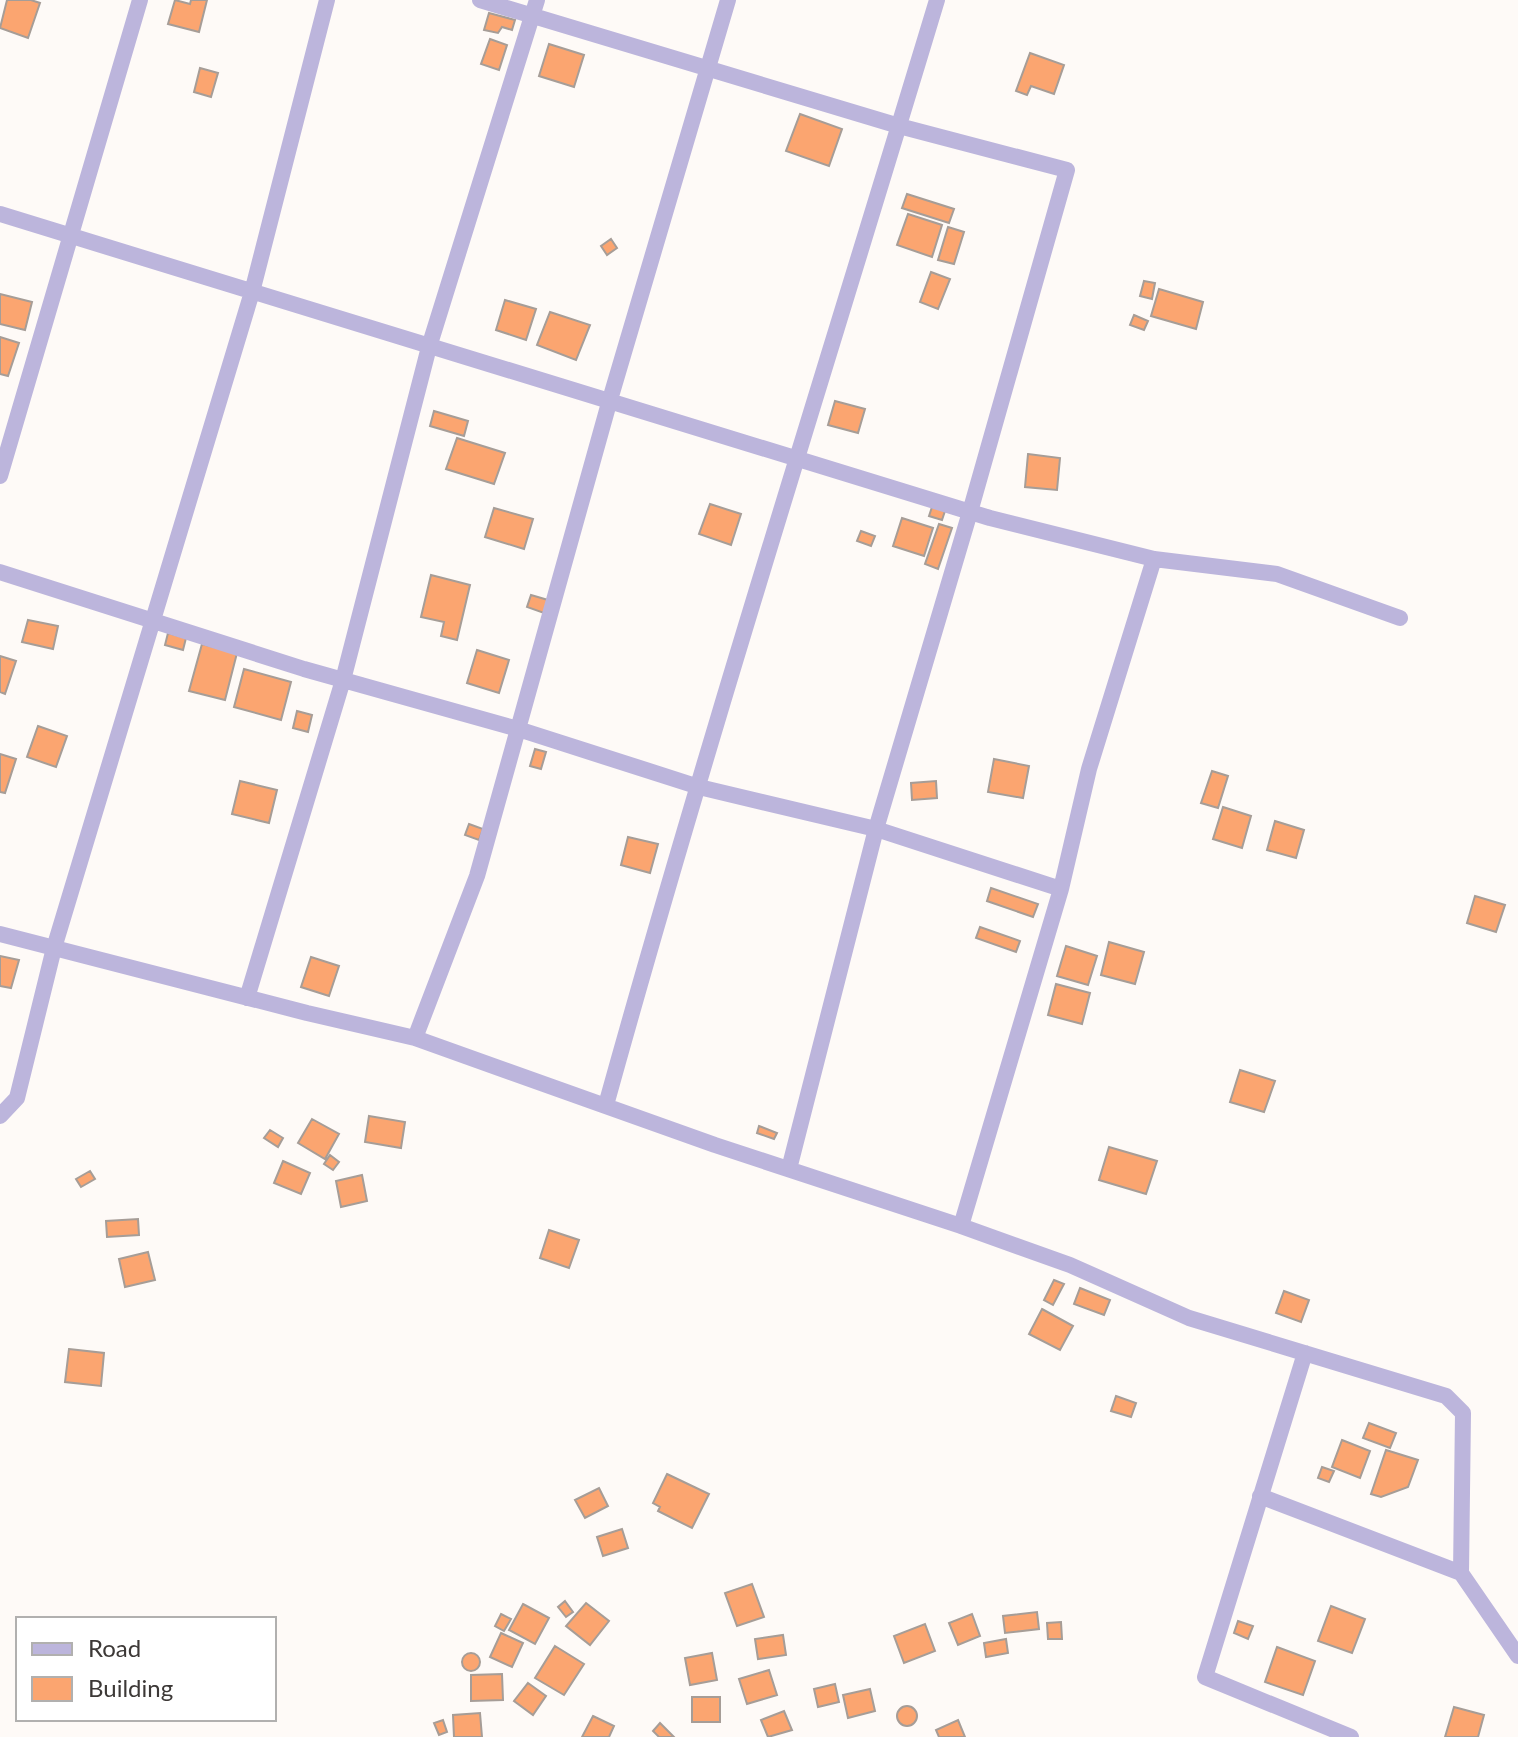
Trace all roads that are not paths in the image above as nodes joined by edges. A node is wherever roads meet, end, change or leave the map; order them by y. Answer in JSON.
{"nodes":[{"id":1,"x":140,"y":0,"type":"edge"},
{"id":2,"x":327,"y":0,"type":"edge"},
{"id":3,"x":480,"y":0,"type":"edge"},
{"id":4,"x":728,"y":0,"type":"edge"},
{"id":5,"x":937,"y":0,"type":"edge"},
{"id":6,"x":534,"y":7,"type":"edge"},
{"id":7,"x":707,"y":69,"type":"junction"},
{"id":8,"x":899,"y":126,"type":"junction"},
{"id":9,"x":0,"y":214,"type":"edge"},
{"id":10,"x":71,"y":236,"type":"junction"},
{"id":11,"x":252,"y":292,"type":"junction"},
{"id":12,"x":429,"y":347,"type":"junction"},
{"id":13,"x":609,"y":403,"type":"junction"},
{"id":14,"x":796,"y":458,"type":"junction"},
{"id":15,"x":0,"y":476,"type":"edge"},
{"id":16,"x":970,"y":512,"type":"junction"},
{"id":17,"x":1154,"y":559,"type":"junction"},
{"id":18,"x":0,"y":572,"type":"edge"},
{"id":19,"x":1400,"y":618,"type":"dead end"},
{"id":20,"x":153,"y":621,"type":"junction"},
{"id":21,"x":343,"y":680,"type":"junction"},
{"id":22,"x":518,"y":729,"type":"junction"},
{"id":23,"x":699,"y":787,"type":"junction"},
{"id":24,"x":876,"y":829,"type":"junction"},
{"id":25,"x":1061,"y":889,"type":"junction"},
{"id":26,"x":0,"y":934,"type":"edge"},
{"id":27,"x":54,"y":948,"type":"junction"},
{"id":28,"x":247,"y":998,"type":"junction"},
{"id":29,"x":415,"y":1038,"type":"junction"},
{"id":30,"x":606,"y":1105,"type":"junction"},
{"id":31,"x":0,"y":1116,"type":"edge"},
{"id":32,"x":789,"y":1169,"type":"junction"},
{"id":33,"x":961,"y":1226,"type":"junction"},
{"id":34,"x":1305,"y":1353,"type":"junction"},
{"id":35,"x":1260,"y":1496,"type":"junction"},
{"id":36,"x":1461,"y":1573,"type":"junction"},
{"id":37,"x":1518,"y":1656,"type":"edge"},
{"id":38,"x":1351,"y":1737,"type":"edge"}],
"edges":[{"from":1,"to":10,"type":"street"},
{"from":2,"to":11,"type":"street"},
{"from":3,"to":6,"type":"street"},
{"from":4,"to":7,"type":"street"},
{"from":5,"to":8,"type":"street"},
{"from":6,"to":7,"type":"street"},
{"from":6,"to":12,"type":"street"},
{"from":7,"to":8,"type":"street"},
{"from":7,"to":13,"type":"street"},
{"from":8,"to":14,"type":"street"},
{"from":8,"to":16,"type":"street"},
{"from":9,"to":10,"type":"street"},
{"from":10,"to":11,"type":"street"},
{"from":10,"to":15,"type":"street"},
{"from":11,"to":12,"type":"street"},
{"from":11,"to":20,"type":"street"},
{"from":12,"to":13,"type":"street"},
{"from":12,"to":21,"type":"street"},
{"from":13,"to":14,"type":"street"},
{"from":13,"to":22,"type":"street"},
{"from":14,"to":16,"type":"street"},
{"from":14,"to":23,"type":"street"},
{"from":16,"to":17,"type":"street"},
{"from":16,"to":24,"type":"street"},
{"from":17,"to":19,"type":"street"},
{"from":17,"to":25,"type":"street"},
{"from":18,"to":20,"type":"street"},
{"from":20,"to":21,"type":"street"},
{"from":20,"to":27,"type":"street"},
{"from":21,"to":22,"type":"street"},
{"from":21,"to":28,"type":"street"},
{"from":22,"to":23,"type":"street"},
{"from":22,"to":29,"type":"street"},
{"from":23,"to":24,"type":"street"},
{"from":23,"to":30,"type":"street"},
{"from":24,"to":25,"type":"street"},
{"from":24,"to":32,"type":"street"},
{"from":25,"to":33,"type":"street"},
{"from":26,"to":27,"type":"street"},
{"from":27,"to":28,"type":"street"},
{"from":27,"to":31,"type":"street"},
{"from":28,"to":29,"type":"street"},
{"from":29,"to":30,"type":"street"},
{"from":30,"to":32,"type":"street"},
{"from":32,"to":33,"type":"street"},
{"from":33,"to":34,"type":"street"},
{"from":34,"to":35,"type":"street"},
{"from":34,"to":36,"type":"street"},
{"from":35,"to":36,"type":"street"},
{"from":35,"to":38,"type":"street"},
{"from":36,"to":37,"type":"street"}]}
